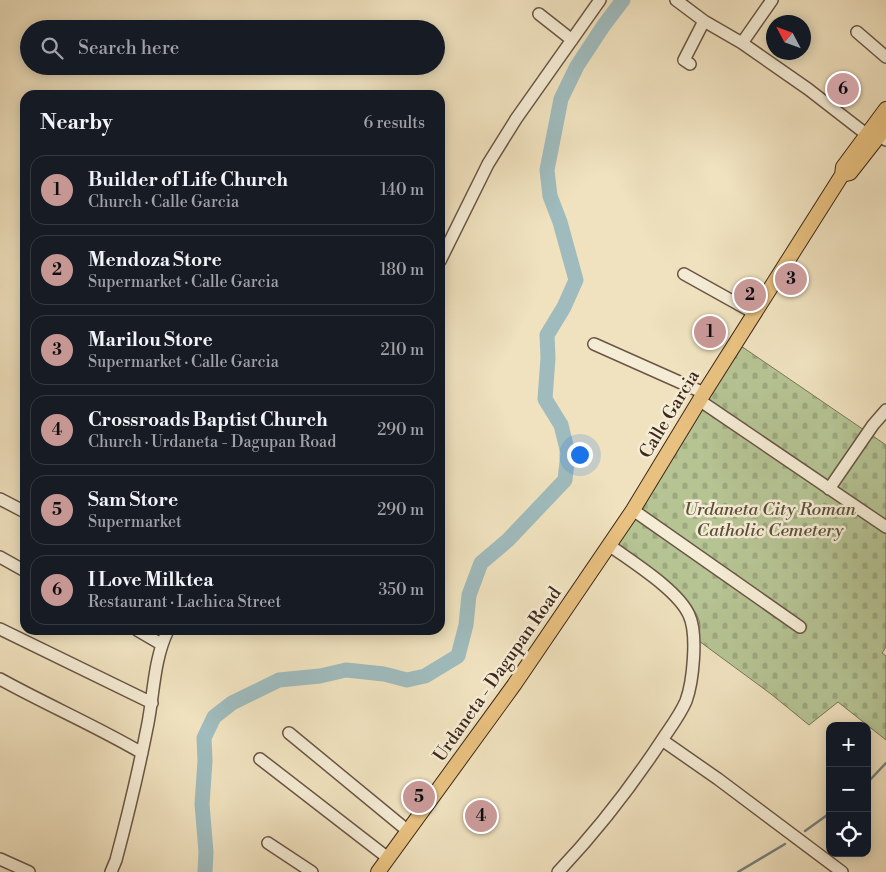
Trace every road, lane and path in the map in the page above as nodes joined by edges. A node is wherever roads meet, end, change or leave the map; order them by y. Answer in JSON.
{"nodes":[{"id":1,"x":600,"y":0,"type":"edge"},
{"id":2,"x":676,"y":0,"type":"edge"},
{"id":3,"x":772,"y":0,"type":"edge"},
{"id":4,"x":539,"y":14,"type":"dead end"},
{"id":5,"x":704,"y":21,"type":"junction"},
{"id":6,"x":857,"y":32,"type":"dead end"},
{"id":7,"x":572,"y":40,"type":"junction"},
{"id":8,"x":742,"y":42,"type":"junction"},
{"id":9,"x":886,"y":57,"type":"edge"},
{"id":10,"x":690,"y":64,"type":"dead end"},
{"id":11,"x":886,"y":109,"type":"edge"},
{"id":12,"x":879,"y":134,"type":"edge"},
{"id":13,"x":445,"y":251,"type":"edge"},
{"id":14,"x":684,"y":274,"type":"dead end"},
{"id":15,"x":754,"y":313,"type":"junction"},
{"id":16,"x":594,"y":344,"type":"dead end"},
{"id":17,"x":701,"y":396,"type":"junction"},
{"id":18,"x":886,"y":410,"type":"edge"},
{"id":19,"x":829,"y":489,"type":"junction"},
{"id":20,"x":0,"y":499,"type":"edge"},
{"id":21,"x":20,"y":509,"type":"edge"},
{"id":22,"x":633,"y":510,"type":"junction"},
{"id":23,"x":886,"y":527,"type":"edge"},
{"id":24,"x":609,"y":546,"type":"junction"},
{"id":25,"x":0,"y":557,"type":"edge"},
{"id":26,"x":20,"y":568,"type":"edge"},
{"id":27,"x":800,"y":627,"type":"dead end"},
{"id":28,"x":0,"y":629,"type":"edge"},
{"id":29,"x":146,"y":635,"type":"edge"},
{"id":30,"x":166,"y":635,"type":"edge"},
{"id":31,"x":161,"y":644,"type":"junction"},
{"id":32,"x":0,"y":679,"type":"edge"},
{"id":33,"x":152,"y":703,"type":"junction"},
{"id":34,"x":289,"y":733,"type":"dead end"},
{"id":35,"x":662,"y":740,"type":"junction"},
{"id":36,"x":142,"y":752,"type":"junction"},
{"id":37,"x":260,"y":759,"type":"dead end"},
{"id":38,"x":408,"y":831,"type":"junction"},
{"id":39,"x":268,"y":843,"type":"dead end"},
{"id":40,"x":0,"y":858,"type":"edge"},
{"id":41,"x":388,"y":858,"type":"junction"},
{"id":42,"x":28,"y":872,"type":"edge"},
{"id":43,"x":111,"y":872,"type":"edge"},
{"id":44,"x":312,"y":872,"type":"edge"},
{"id":45,"x":378,"y":872,"type":"edge"},
{"id":46,"x":558,"y":872,"type":"edge"},
{"id":47,"x":842,"y":872,"type":"edge"}],
"edges":[{"from":1,"to":7,"type":"street"},
{"from":2,"to":5,"type":"street"},
{"from":3,"to":8,"type":"street"},
{"from":4,"to":7,"type":"street"},
{"from":5,"to":8,"type":"street"},
{"from":5,"to":10,"type":"street"},
{"from":6,"to":9,"type":"street"},
{"from":7,"to":13,"type":"street"},
{"from":8,"to":12,"type":"street"},
{"from":11,"to":12,"type":"main road","name":"Calle Garcia"},
{"from":12,"to":15,"type":"main road","name":"Calle Garcia"},
{"from":14,"to":15,"type":"street"},
{"from":15,"to":17,"type":"main road","name":"Calle Garcia"},
{"from":16,"to":17,"type":"street"},
{"from":17,"to":19,"type":"street"},
{"from":17,"to":22,"type":"main road","name":"Calle Garcia"},
{"from":18,"to":19,"type":"street"},
{"from":19,"to":23,"type":"street"},
{"from":20,"to":21,"type":"street"},
{"from":22,"to":24,"type":"main road","name":"Calle Garcia"},
{"from":22,"to":27,"type":"street"},
{"from":24,"to":35,"type":"street"},
{"from":24,"to":38,"type":"main road","name":"Urdaneta - Dagupan Road"},
{"from":25,"to":26,"type":"street"},
{"from":28,"to":33,"type":"street"},
{"from":29,"to":31,"type":"street"},
{"from":30,"to":31,"type":"street"},
{"from":31,"to":33,"type":"street"},
{"from":32,"to":36,"type":"street"},
{"from":33,"to":36,"type":"street"},
{"from":34,"to":38,"type":"street"},
{"from":35,"to":46,"type":"street"},
{"from":35,"to":47,"type":"street"},
{"from":36,"to":43,"type":"street"},
{"from":37,"to":41,"type":"street"},
{"from":38,"to":41,"type":"main road","name":"Urdaneta - Dagupan Road"},
{"from":39,"to":44,"type":"street"},
{"from":40,"to":42,"type":"street"},
{"from":41,"to":45,"type":"main road","name":"Urdaneta - Dagupan Road"}]}
